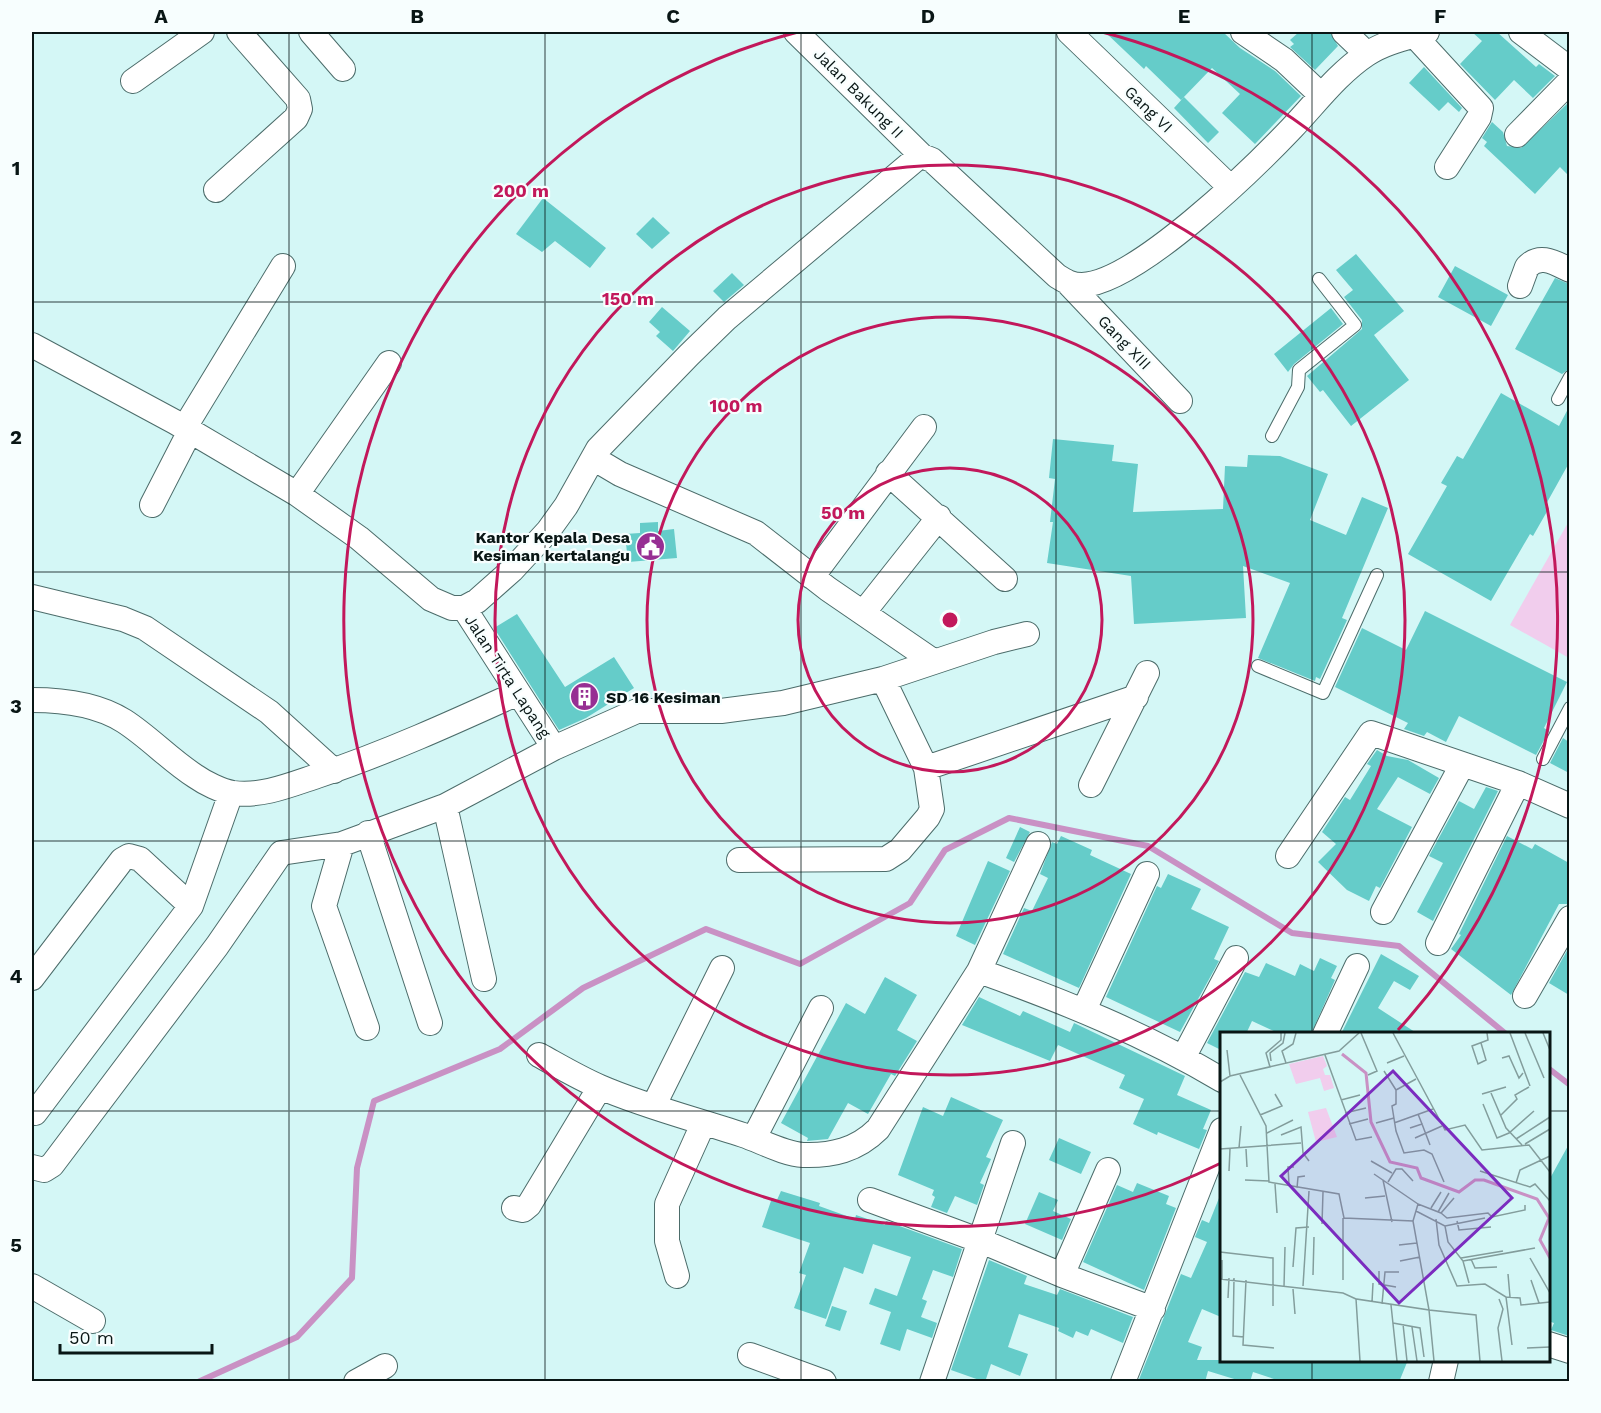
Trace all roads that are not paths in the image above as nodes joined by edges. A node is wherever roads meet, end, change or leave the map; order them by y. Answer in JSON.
{"nodes":[{"id":1,"x":202,"y":32,"type":"edge"},
{"id":2,"x":238,"y":32,"type":"edge"},
{"id":3,"x":310,"y":32,"type":"edge"},
{"id":4,"x":796,"y":32,"type":"edge"},
{"id":5,"x":1069,"y":32,"type":"edge"},
{"id":6,"x":1243,"y":32,"type":"edge"},
{"id":7,"x":1344,"y":32,"type":"edge"},
{"id":8,"x":1521,"y":32,"type":"edge"},
{"id":9,"x":1420,"y":33,"type":"edge"},
{"id":10,"x":1367,"y":54,"type":"junction"},
{"id":11,"x":343,"y":69,"type":"dead end"},
{"id":12,"x":1569,"y":69,"type":"edge"},
{"id":13,"x":133,"y":81,"type":"dead end"},
{"id":14,"x":1569,"y":81,"type":"edge"},
{"id":15,"x":1321,"y":95,"type":"junction"},
{"id":16,"x":1517,"y":135,"type":"dead end"},
{"id":17,"x":922,"y":156,"type":"junction"},
{"id":18,"x":1447,"y":167,"type":"dead end"},
{"id":19,"x":1229,"y":186,"type":"junction"},
{"id":20,"x":216,"y":190,"type":"dead end"},
{"id":21,"x":283,"y":266,"type":"dead end"},
{"id":22,"x":1569,"y":270,"type":"edge"},
{"id":23,"x":1319,"y":279,"type":"dead end"},
{"id":24,"x":1070,"y":284,"type":"junction"},
{"id":25,"x":1520,"y":286,"type":"dead end"},
{"id":26,"x":32,"y":345,"type":"edge"},
{"id":27,"x":389,"y":363,"type":"dead end"},
{"id":28,"x":1569,"y":377,"type":"edge"},
{"id":29,"x":1558,"y":399,"type":"dead end"},
{"id":30,"x":1180,"y":401,"type":"dead end"},
{"id":31,"x":924,"y":427,"type":"dead end"},
{"id":32,"x":187,"y":429,"type":"junction"},
{"id":33,"x":1272,"y":436,"type":"dead end"},
{"id":34,"x":593,"y":458,"type":"junction"},
{"id":35,"x":888,"y":473,"type":"junction"},
{"id":36,"x":297,"y":494,"type":"junction"},
{"id":37,"x":152,"y":505,"type":"dead end"},
{"id":38,"x":939,"y":517,"type":"junction"},
{"id":39,"x":1377,"y":575,"type":"dead end"},
{"id":40,"x":812,"y":577,"type":"junction"},
{"id":41,"x":1005,"y":579,"type":"dead end"},
{"id":42,"x":32,"y":597,"type":"edge"},
{"id":43,"x":464,"y":608,"type":"junction"},
{"id":44,"x":863,"y":613,"type":"junction"},
{"id":45,"x":1027,"y":634,"type":"dead end"},
{"id":46,"x":933,"y":661,"type":"junction"},
{"id":47,"x":1258,"y":666,"type":"dead end"},
{"id":48,"x":1148,"y":673,"type":"dead end"},
{"id":49,"x":884,"y":679,"type":"junction"},
{"id":50,"x":518,"y":693,"type":"junction"},
{"id":51,"x":1136,"y":697,"type":"junction"},
{"id":52,"x":32,"y":700,"type":"edge"},
{"id":53,"x":1569,"y":708,"type":"edge"},
{"id":54,"x":554,"y":748,"type":"junction"},
{"id":55,"x":1543,"y":759,"type":"dead end"},
{"id":56,"x":1462,"y":765,"type":"junction"},
{"id":57,"x":926,"y":768,"type":"junction"},
{"id":58,"x":334,"y":771,"type":"junction"},
{"id":59,"x":1518,"y":783,"type":"junction"},
{"id":60,"x":1090,"y":785,"type":"dead end"},
{"id":61,"x":231,"y":793,"type":"junction"},
{"id":62,"x":444,"y":806,"type":"junction"},
{"id":63,"x":1569,"y":806,"type":"edge"},
{"id":64,"x":368,"y":833,"type":"junction"},
{"id":65,"x":342,"y":844,"type":"junction"},
{"id":66,"x":1038,"y":844,"type":"dead end"},
{"id":67,"x":1288,"y":856,"type":"dead end"},
{"id":68,"x":739,"y":860,"type":"dead end"},
{"id":69,"x":1147,"y":874,"type":"dead end"},
{"id":70,"x":191,"y":906,"type":"junction"},
{"id":71,"x":1383,"y":912,"type":"dead end"},
{"id":72,"x":1569,"y":918,"type":"edge"},
{"id":73,"x":1438,"y":943,"type":"dead end"},
{"id":74,"x":1236,"y":958,"type":"dead end"},
{"id":75,"x":1358,"y":966,"type":"dead end"},
{"id":76,"x":722,"y":968,"type":"dead end"},
{"id":77,"x":979,"y":971,"type":"junction"},
{"id":78,"x":32,"y":978,"type":"edge"},
{"id":79,"x":484,"y":979,"type":"dead end"},
{"id":80,"x":1525,"y":996,"type":"dead end"},
{"id":81,"x":821,"y":1008,"type":"dead end"},
{"id":82,"x":1084,"y":1010,"type":"junction"},
{"id":83,"x":430,"y":1023,"type":"dead end"},
{"id":84,"x":367,"y":1028,"type":"dead end"},
{"id":85,"x":1326,"y":1032,"type":"edge"},
{"id":86,"x":539,"y":1056,"type":"dead end"},
{"id":87,"x":1183,"y":1058,"type":"junction"},
{"id":88,"x":1220,"y":1079,"type":"edge"},
{"id":89,"x":600,"y":1087,"type":"junction"},
{"id":90,"x":654,"y":1105,"type":"junction"},
{"id":91,"x":35,"y":1113,"type":"dead end"},
{"id":92,"x":703,"y":1124,"type":"junction"},
{"id":93,"x":1220,"y":1132,"type":"edge"},
{"id":94,"x":754,"y":1138,"type":"junction"},
{"id":95,"x":1013,"y":1143,"type":"dead end"},
{"id":96,"x":32,"y":1167,"type":"edge"},
{"id":97,"x":1108,"y":1170,"type":"dead end"},
{"id":98,"x":870,"y":1200,"type":"dead end"},
{"id":99,"x":514,"y":1208,"type":"dead end"},
{"id":100,"x":981,"y":1241,"type":"junction"},
{"id":101,"x":1062,"y":1275,"type":"junction"},
{"id":102,"x":677,"y":1276,"type":"dead end"},
{"id":103,"x":32,"y":1286,"type":"edge"},
{"id":104,"x":1153,"y":1309,"type":"junction"},
{"id":105,"x":93,"y":1321,"type":"dead end"},
{"id":106,"x":1550,"y":1345,"type":"edge"},
{"id":107,"x":1569,"y":1351,"type":"edge"},
{"id":108,"x":750,"y":1355,"type":"dead end"},
{"id":109,"x":1446,"y":1362,"type":"edge"},
{"id":110,"x":385,"y":1366,"type":"dead end"},
{"id":111,"x":356,"y":1382,"type":"edge"},
{"id":112,"x":824,"y":1382,"type":"edge"},
{"id":113,"x":932,"y":1382,"type":"edge"},
{"id":114,"x":1123,"y":1382,"type":"edge"},
{"id":115,"x":1441,"y":1382,"type":"edge"}],
"edges":[{"from":1,"to":13,"type":"street"},
{"from":2,"to":20,"type":"street"},
{"from":3,"to":11,"type":"street"},
{"from":4,"to":17,"type":"street","name":"Jalan Bakung II"},
{"from":5,"to":19,"type":"street","name":"Gang VI"},
{"from":6,"to":15,"type":"street"},
{"from":7,"to":10,"type":"street"},
{"from":8,"to":12,"type":"street"},
{"from":9,"to":10,"type":"street"},
{"from":9,"to":18,"type":"street"},
{"from":10,"to":15,"type":"street"},
{"from":14,"to":16,"type":"street"},
{"from":15,"to":19,"type":"street"},
{"from":17,"to":24,"type":"street","name":"Jalan Bakung II"},
{"from":17,"to":34,"type":"street"},
{"from":19,"to":24,"type":"street"},
{"from":21,"to":32,"type":"street"},
{"from":22,"to":25,"type":"street"},
{"from":23,"to":33,"type":"lane"},
{"from":24,"to":30,"type":"street","name":"Gang XIII"},
{"from":26,"to":32,"type":"street"},
{"from":27,"to":36,"type":"street"},
{"from":28,"to":29,"type":"lane"},
{"from":31,"to":35,"type":"street"},
{"from":32,"to":36,"type":"street"},
{"from":32,"to":37,"type":"street"},
{"from":34,"to":40,"type":"street"},
{"from":34,"to":43,"type":"street"},
{"from":35,"to":38,"type":"street"},
{"from":35,"to":40,"type":"street"},
{"from":36,"to":43,"type":"street"},
{"from":38,"to":41,"type":"street"},
{"from":38,"to":44,"type":"street"},
{"from":39,"to":47,"type":"lane"},
{"from":40,"to":44,"type":"street"},
{"from":42,"to":58,"type":"street"},
{"from":43,"to":50,"type":"street","name":"Jalan Tirta Lapang"},
{"from":44,"to":46,"type":"street"},
{"from":45,"to":46,"type":"street"},
{"from":46,"to":49,"type":"street"},
{"from":48,"to":51,"type":"street"},
{"from":49,"to":54,"type":"street"},
{"from":49,"to":57,"type":"street"},
{"from":50,"to":54,"type":"street","name":"Jalan Tirta Lapang"},
{"from":50,"to":58,"type":"street"},
{"from":51,"to":57,"type":"street"},
{"from":51,"to":60,"type":"street"},
{"from":52,"to":61,"type":"street"},
{"from":53,"to":55,"type":"lane"},
{"from":54,"to":62,"type":"street","name":"Jalan Tirta Lapang"},
{"from":56,"to":59,"type":"street"},
{"from":56,"to":67,"type":"street"},
{"from":56,"to":71,"type":"street"},
{"from":57,"to":68,"type":"street"},
{"from":58,"to":61,"type":"street"},
{"from":59,"to":63,"type":"street"},
{"from":59,"to":73,"type":"street"},
{"from":61,"to":70,"type":"street"},
{"from":62,"to":64,"type":"street","name":"Jalan Tirta Lapang"},
{"from":62,"to":79,"type":"street"},
{"from":64,"to":65,"type":"street","name":"Jalan Tirta Lapang"},
{"from":64,"to":83,"type":"street"},
{"from":65,"to":84,"type":"street"},
{"from":65,"to":96,"type":"street","name":"Jalan Tirta Lapang"},
{"from":66,"to":77,"type":"street"},
{"from":69,"to":82,"type":"street"},
{"from":70,"to":78,"type":"street"},
{"from":70,"to":91,"type":"street"},
{"from":72,"to":80,"type":"street"},
{"from":74,"to":87,"type":"street"},
{"from":75,"to":85,"type":"street"},
{"from":76,"to":90,"type":"street"},
{"from":77,"to":82,"type":"street"},
{"from":77,"to":94,"type":"street"},
{"from":81,"to":94,"type":"street"},
{"from":82,"to":87,"type":"street"},
{"from":86,"to":89,"type":"street"},
{"from":87,"to":88,"type":"street"},
{"from":89,"to":90,"type":"street"},
{"from":89,"to":99,"type":"street"},
{"from":90,"to":92,"type":"street"},
{"from":92,"to":94,"type":"street"},
{"from":92,"to":102,"type":"street"},
{"from":93,"to":104,"type":"street"},
{"from":95,"to":100,"type":"street"},
{"from":97,"to":101,"type":"street"},
{"from":98,"to":100,"type":"street"},
{"from":100,"to":101,"type":"street"},
{"from":100,"to":113,"type":"street"},
{"from":101,"to":104,"type":"street"},
{"from":103,"to":105,"type":"street"},
{"from":104,"to":114,"type":"street"},
{"from":106,"to":107,"type":"street"},
{"from":108,"to":112,"type":"street"},
{"from":109,"to":115,"type":"street"},
{"from":110,"to":111,"type":"street"}]}
